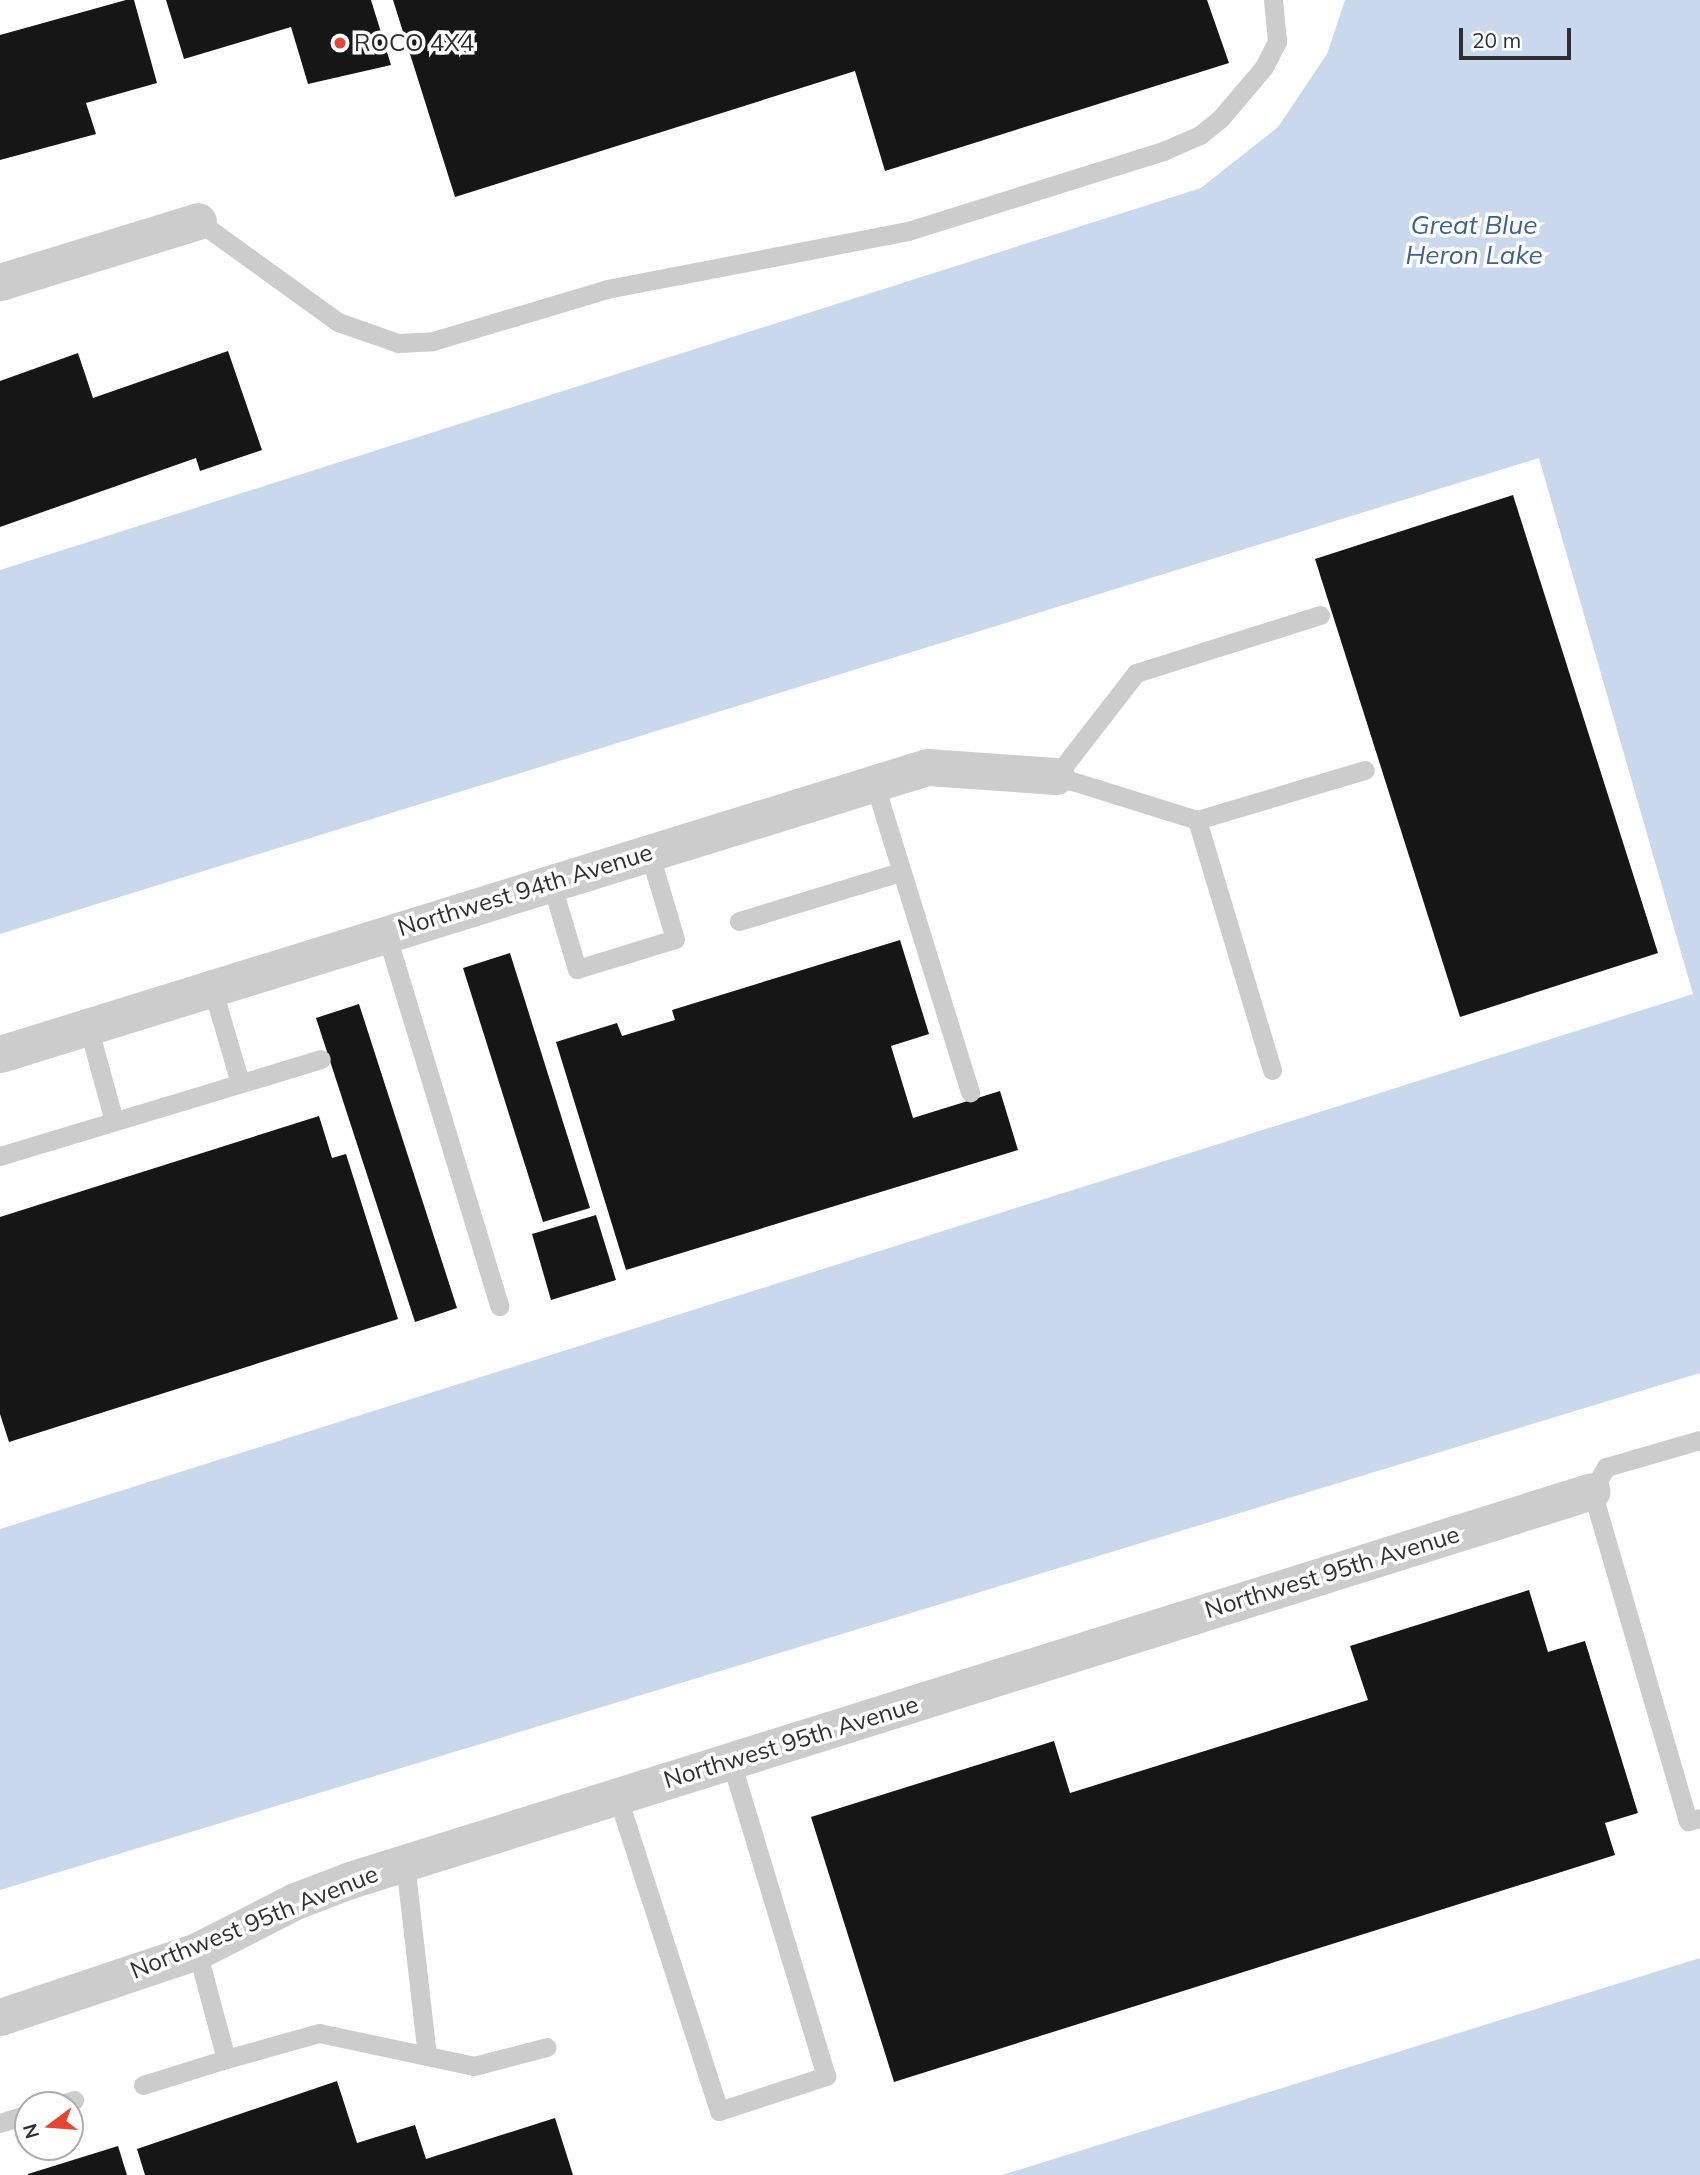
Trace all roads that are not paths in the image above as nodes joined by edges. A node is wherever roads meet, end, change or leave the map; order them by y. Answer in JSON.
{"nodes":[{"id":1,"x":1273,"y":0,"type":"edge"},
{"id":2,"x":198,"y":220,"type":"joint"},
{"id":3,"x":0,"y":282,"type":"edge"},
{"id":4,"x":1320,"y":615,"type":"dead end"},
{"id":5,"x":1365,"y":770,"type":"dead end"},
{"id":6,"x":1056,"y":776,"type":"junction"},
{"id":7,"x":874,"y":782,"type":"junction"},
{"id":8,"x":1197,"y":820,"type":"junction"},
{"id":9,"x":649,"y":852,"type":"junction"},
{"id":10,"x":900,"y":872,"type":"junction"},
{"id":11,"x":551,"y":882,"type":"junction"},
{"id":12,"x":738,"y":921,"type":"dead end"},
{"id":13,"x":386,"y":933,"type":"junction"},
{"id":14,"x":212,"y":987,"type":"junction"},
{"id":15,"x":88,"y":1026,"type":"junction"},
{"id":16,"x":0,"y":1054,"type":"edge"},
{"id":17,"x":321,"y":1059,"type":"dead end"},
{"id":18,"x":1272,"y":1070,"type":"dead end"},
{"id":19,"x":240,"y":1083,"type":"junction"},
{"id":20,"x":970,"y":1092,"type":"dead end"},
{"id":21,"x":114,"y":1121,"type":"junction"},
{"id":22,"x":0,"y":1156,"type":"edge"},
{"id":23,"x":499,"y":1306,"type":"dead end"},
{"id":24,"x":1700,"y":1440,"type":"edge"},
{"id":25,"x":1592,"y":1491,"type":"junction"},
{"id":26,"x":732,"y":1761,"type":"junction"},
{"id":27,"x":617,"y":1796,"type":"junction"},
{"id":28,"x":1700,"y":1818,"type":"edge"},
{"id":29,"x":405,"y":1863,"type":"junction"},
{"id":30,"x":197,"y":1951,"type":"junction"},
{"id":31,"x":0,"y":2017,"type":"edge"},
{"id":32,"x":547,"y":2047,"type":"dead end"},
{"id":33,"x":427,"y":2056,"type":"junction"},
{"id":34,"x":226,"y":2059,"type":"junction"},
{"id":35,"x":143,"y":2085,"type":"dead end"}],
"edges":[{"from":1,"to":2,"type":"lane"},
{"from":2,"to":3,"type":"street"},
{"from":4,"to":6,"type":"lane"},
{"from":5,"to":8,"type":"lane"},
{"from":6,"to":7,"type":"street","name":"Northwest 94th Avenue"},
{"from":6,"to":8,"type":"lane"},
{"from":7,"to":9,"type":"street","name":"Northwest 94th Avenue"},
{"from":7,"to":10,"type":"lane"},
{"from":8,"to":18,"type":"lane"},
{"from":9,"to":11,"type":"street","name":"Northwest 94th Avenue"},
{"from":9,"to":11,"type":"lane"},
{"from":10,"to":12,"type":"lane"},
{"from":10,"to":20,"type":"lane"},
{"from":11,"to":13,"type":"street","name":"Northwest 94th Avenue"},
{"from":13,"to":14,"type":"street","name":"Northwest 94th Avenue"},
{"from":13,"to":23,"type":"lane"},
{"from":14,"to":15,"type":"street","name":"Northwest 94th Avenue"},
{"from":14,"to":19,"type":"lane"},
{"from":15,"to":16,"type":"street","name":"Northwest 94th Avenue"},
{"from":15,"to":21,"type":"lane"},
{"from":17,"to":19,"type":"lane"},
{"from":19,"to":21,"type":"lane"},
{"from":21,"to":22,"type":"lane"},
{"from":24,"to":25,"type":"lane"},
{"from":25,"to":26,"type":"street","name":"Northwest 95th Avenue"},
{"from":25,"to":28,"type":"lane"},
{"from":26,"to":27,"type":"street","name":"Northwest 95th Avenue"},
{"from":26,"to":27,"type":"lane"},
{"from":27,"to":29,"type":"street","name":"Northwest 95th Avenue"},
{"from":29,"to":30,"type":"street","name":"Northwest 95th Avenue"},
{"from":29,"to":33,"type":"lane"},
{"from":30,"to":31,"type":"street","name":"Northwest 95th Avenue"},
{"from":30,"to":34,"type":"lane"},
{"from":32,"to":33,"type":"lane"},
{"from":33,"to":34,"type":"lane"},
{"from":34,"to":35,"type":"lane"}]}
